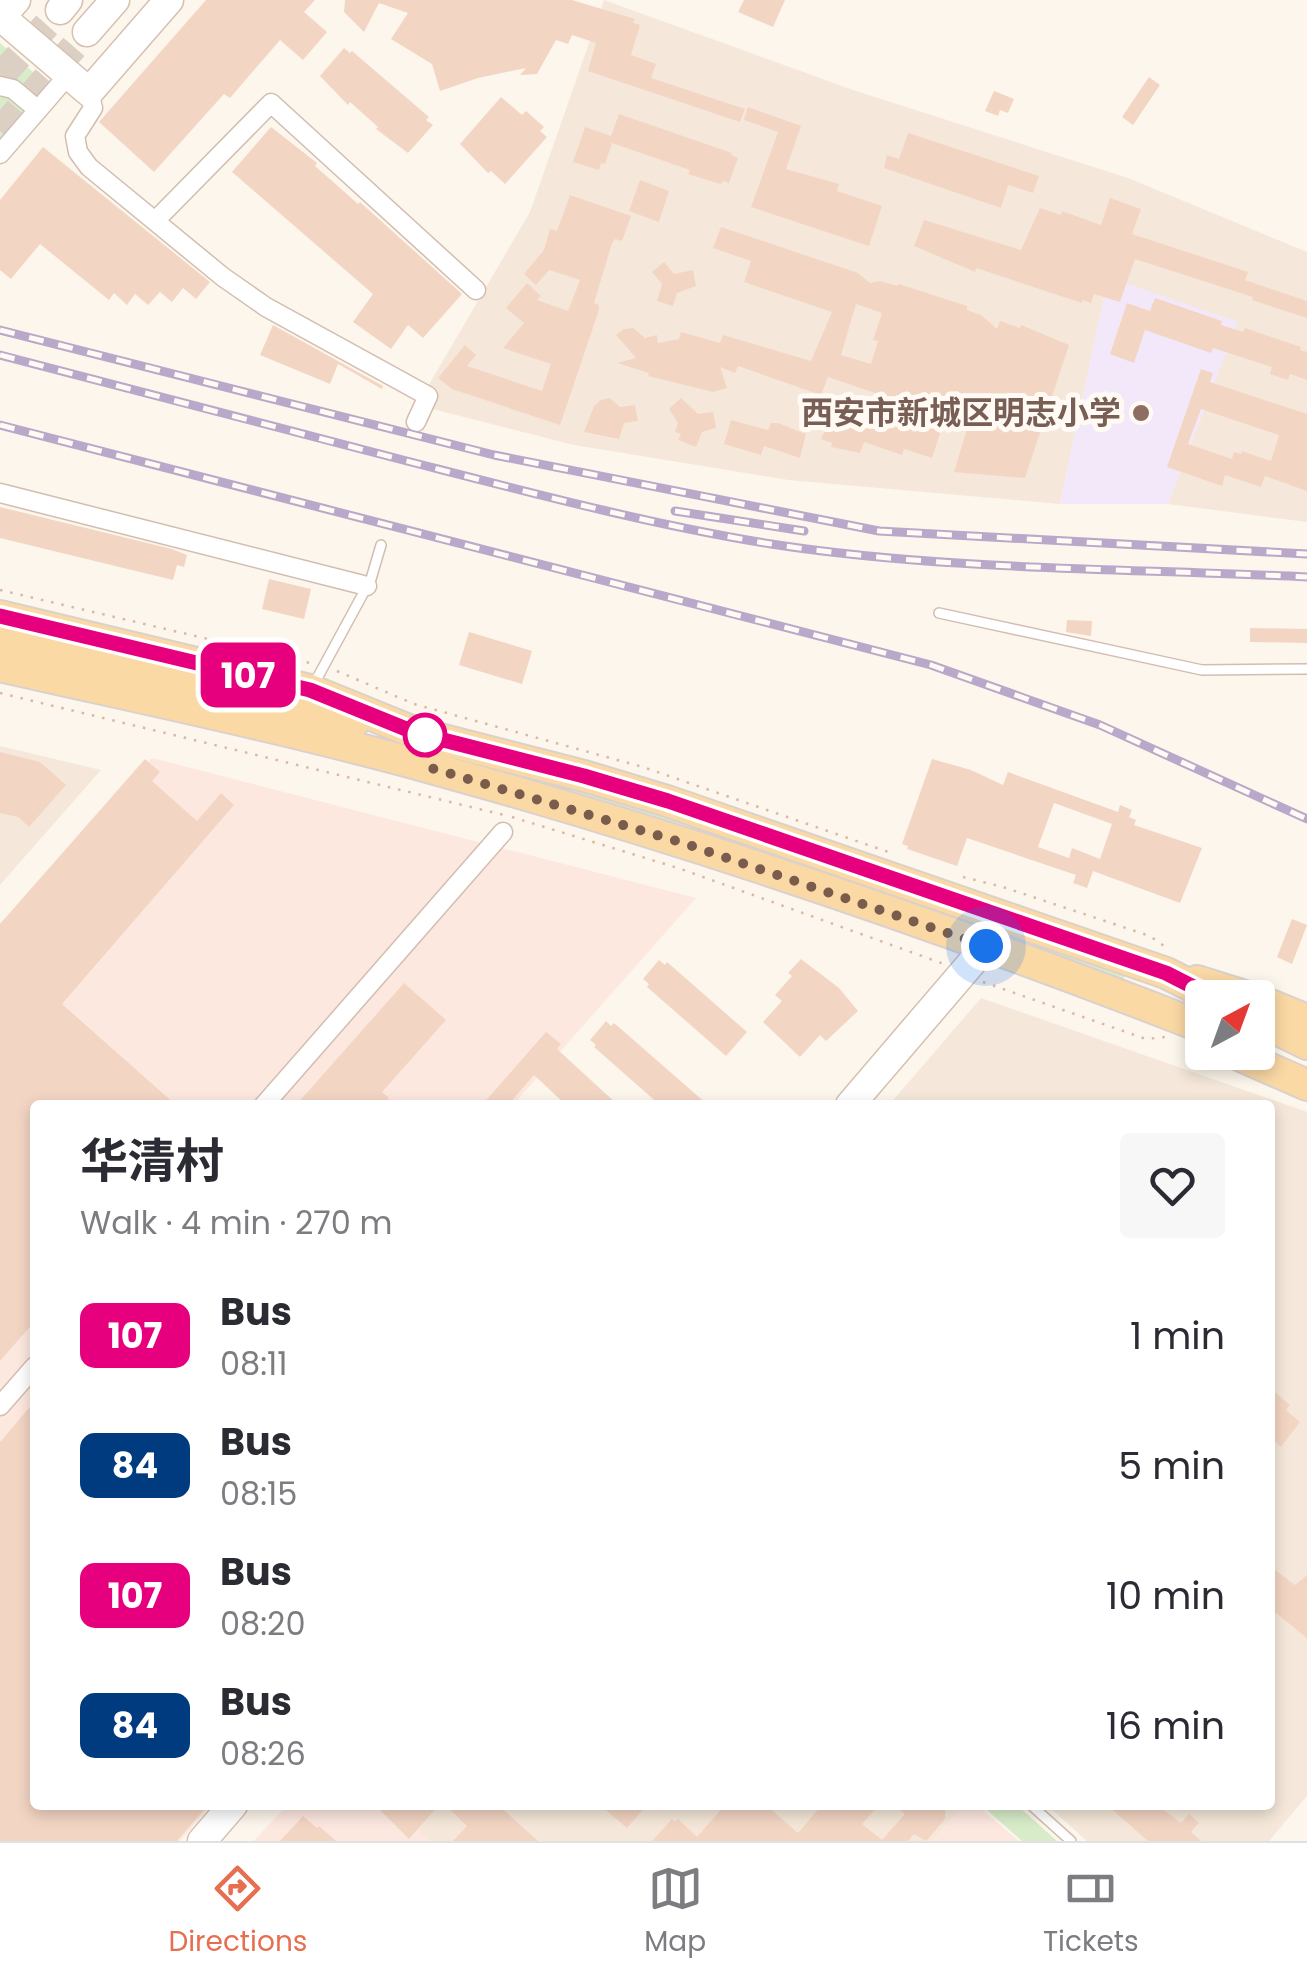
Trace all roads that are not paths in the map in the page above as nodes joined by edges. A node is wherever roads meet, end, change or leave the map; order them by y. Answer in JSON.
{"nodes":[{"id":1,"x":16,"y":0,"type":"edge"},
{"id":2,"x":116,"y":0,"type":"edge"},
{"id":3,"x":168,"y":0,"type":"edge"},
{"id":4,"x":0,"y":16,"type":"edge"},
{"id":5,"x":88,"y":32,"type":"tunnel mouth"},
{"id":6,"x":79,"y":83,"type":"junction"},
{"id":7,"x":0,"y":86,"type":"edge"},
{"id":8,"x":38,"y":110,"type":"junction"},
{"id":9,"x":0,"y":154,"type":"edge"},
{"id":10,"x":155,"y":221,"type":"junction"},
{"id":11,"x":476,"y":290,"type":"dead end"},
{"id":12,"x":416,"y":422,"type":"dead end"},
{"id":13,"x":0,"y":493,"type":"edge"},
{"id":14,"x":380,"y":545,"type":"dead end"},
{"id":15,"x":366,"y":586,"type":"junction"},
{"id":16,"x":938,"y":612,"type":"dead end"},
{"id":17,"x":0,"y":616,"type":"edge"},
{"id":18,"x":0,"y":641,"type":"edge"},
{"id":19,"x":0,"y":666,"type":"edge"},
{"id":20,"x":1307,"y":670,"type":"edge"},
{"id":21,"x":310,"y":690,"type":"junction"},
{"id":22,"x":416,"y":733,"type":"junction"},
{"id":23,"x":503,"y":832,"type":"dead end"},
{"id":24,"x":986,"y":946,"type":"junction"},
{"id":25,"x":1166,"y":973,"type":"junction"},
{"id":26,"x":1190,"y":980,"type":"edge"},
{"id":27,"x":1185,"y":983,"type":"edge"},
{"id":28,"x":1275,"y":1007,"type":"edge"},
{"id":29,"x":1307,"y":1020,"type":"edge"},
{"id":30,"x":1185,"y":1025,"type":"edge"},
{"id":31,"x":1275,"y":1028,"type":"edge"},
{"id":32,"x":1307,"y":1044,"type":"edge"},
{"id":33,"x":1275,"y":1056,"type":"edge"},
{"id":34,"x":1307,"y":1068,"type":"edge"},
{"id":35,"x":1273,"y":1070,"type":"edge"},
{"id":36,"x":1307,"y":1085,"type":"edge"},
{"id":37,"x":268,"y":1100,"type":"edge"},
{"id":38,"x":854,"y":1100,"type":"edge"},
{"id":39,"x":30,"y":1372,"type":"edge"},
{"id":40,"x":0,"y":1406,"type":"edge"},
{"id":41,"x":229,"y":1810,"type":"edge"},
{"id":42,"x":1037,"y":1810,"type":"edge"},
{"id":43,"x":202,"y":1841,"type":"edge"},
{"id":44,"x":1071,"y":1841,"type":"edge"}],
"edges":[{"from":1,"to":4,"type":"main road"},
{"from":2,"to":5,"type":"main road"},
{"from":3,"to":6,"type":"main road"},
{"from":4,"to":6,"type":"main road"},
{"from":6,"to":8,"type":"street"},
{"from":6,"to":10,"type":"street"},
{"from":7,"to":8,"type":"street"},
{"from":8,"to":9,"type":"street"},
{"from":10,"to":11,"type":"street"},
{"from":10,"to":12,"type":"street"},
{"from":13,"to":15,"type":"street"},
{"from":14,"to":15,"type":"lane"},
{"from":15,"to":21,"type":"lane"},
{"from":16,"to":20,"type":"lane"},
{"from":17,"to":21,"type":"main road"},
{"from":18,"to":22,"type":"main road"},
{"from":19,"to":24,"type":"main road"},
{"from":21,"to":22,"type":"main road"},
{"from":22,"to":25,"type":"main road"},
{"from":23,"to":37,"type":"street"},
{"from":24,"to":30,"type":"main road"},
{"from":24,"to":38,"type":"main road"},
{"from":25,"to":26,"type":"main road"},
{"from":25,"to":27,"type":"main road"},
{"from":28,"to":29,"type":"main road"},
{"from":31,"to":32,"type":"main road"},
{"from":33,"to":34,"type":"main road"},
{"from":35,"to":36,"type":"main road"},
{"from":39,"to":40,"type":"street"},
{"from":41,"to":43,"type":"main road"},
{"from":42,"to":44,"type":"lane"}]}
